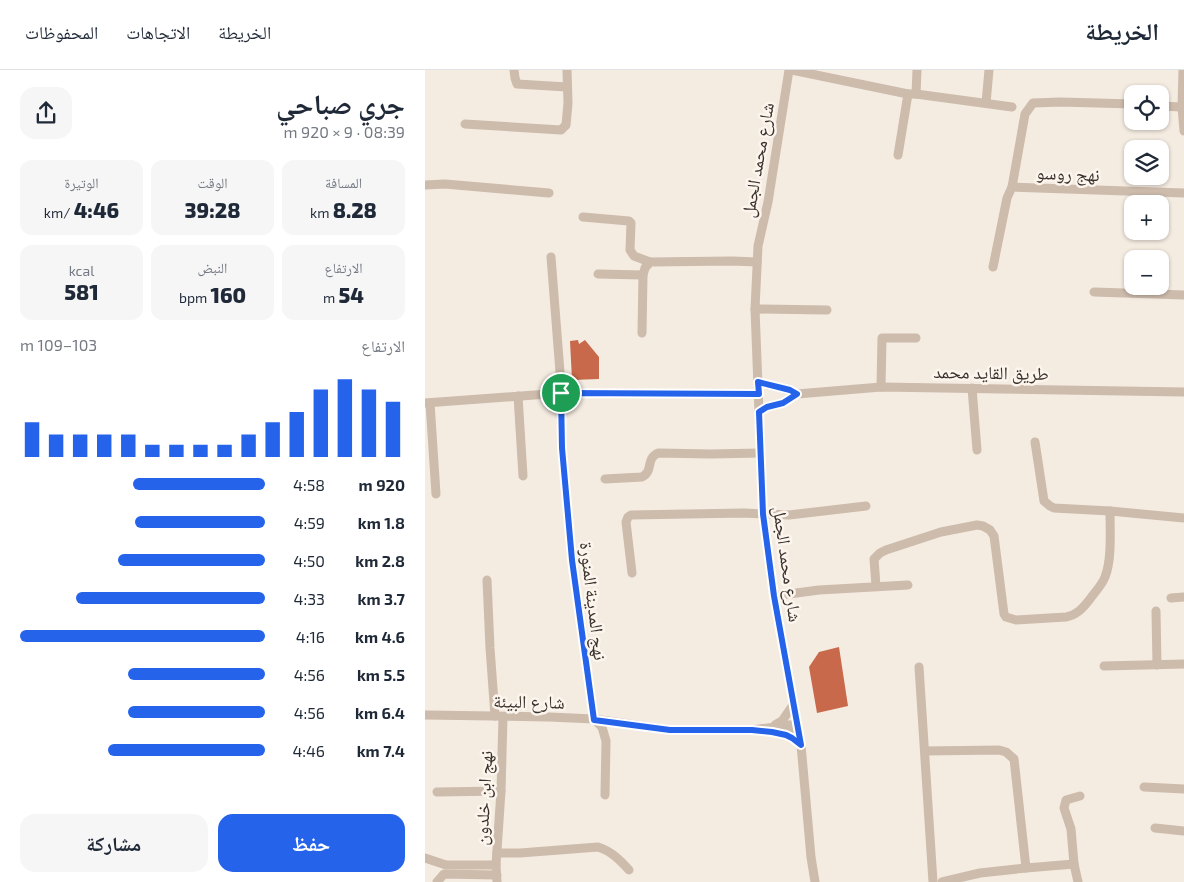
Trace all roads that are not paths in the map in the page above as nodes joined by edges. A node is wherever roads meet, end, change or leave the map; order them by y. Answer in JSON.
{"nodes":[{"id":1,"x":514,"y":70,"type":"edge"},
{"id":2,"x":567,"y":70,"type":"edge"},
{"id":3,"x":790,"y":70,"type":"edge"},
{"id":4,"x":917,"y":70,"type":"edge"},
{"id":5,"x":989,"y":70,"type":"edge"},
{"id":6,"x":1183,"y":70,"type":"edge"},
{"id":7,"x":567,"y":87,"type":"junction"},
{"id":8,"x":912,"y":94,"type":"junction"},
{"id":9,"x":986,"y":103,"type":"junction"},
{"id":10,"x":1124,"y":104,"type":"edge"},
{"id":11,"x":1169,"y":106,"type":"edge"},
{"id":12,"x":1012,"y":107,"type":"dead end"},
{"id":13,"x":1182,"y":107,"type":"junction"},
{"id":14,"x":465,"y":124,"type":"dead end"},
{"id":15,"x":1184,"y":131,"type":"edge"},
{"id":16,"x":897,"y":155,"type":"dead end"},
{"id":17,"x":425,"y":185,"type":"edge"},
{"id":18,"x":1012,"y":187,"type":"junction"},
{"id":19,"x":549,"y":193,"type":"dead end"},
{"id":20,"x":1184,"y":193,"type":"edge"},
{"id":21,"x":583,"y":218,"type":"dead end"},
{"id":22,"x":551,"y":257,"type":"dead end"},
{"id":23,"x":650,"y":262,"type":"junction"},
{"id":24,"x":757,"y":262,"type":"junction"},
{"id":25,"x":993,"y":267,"type":"dead end"},
{"id":26,"x":598,"y":274,"type":"dead end"},
{"id":27,"x":643,"y":275,"type":"junction"},
{"id":28,"x":1094,"y":292,"type":"dead end"},
{"id":29,"x":1184,"y":296,"type":"edge"},
{"id":30,"x":755,"y":309,"type":"junction"},
{"id":31,"x":827,"y":310,"type":"dead end"},
{"id":32,"x":642,"y":333,"type":"dead end"},
{"id":33,"x":916,"y":338,"type":"dead end"},
{"id":34,"x":758,"y":382,"type":"junction"},
{"id":35,"x":881,"y":387,"type":"junction"},
{"id":36,"x":972,"y":388,"type":"junction"},
{"id":37,"x":1184,"y":392,"type":"edge"},
{"id":38,"x":561,"y":393,"type":"junction"},
{"id":39,"x":759,"y":394,"type":"junction"},
{"id":40,"x":797,"y":394,"type":"junction"},
{"id":41,"x":518,"y":396,"type":"junction"},
{"id":42,"x":427,"y":403,"type":"edge"},
{"id":43,"x":759,"y":412,"type":"junction"},
{"id":44,"x":1035,"y":442,"type":"dead end"},
{"id":45,"x":977,"y":450,"type":"dead end"},
{"id":46,"x":761,"y":453,"type":"junction"},
{"id":47,"x":523,"y":476,"type":"dead end"},
{"id":48,"x":605,"y":479,"type":"dead end"},
{"id":49,"x":436,"y":494,"type":"dead end"},
{"id":50,"x":866,"y":506,"type":"dead end"},
{"id":51,"x":1110,"y":511,"type":"junction"},
{"id":52,"x":763,"y":514,"type":"junction"},
{"id":53,"x":1184,"y":518,"type":"edge"},
{"id":54,"x":632,"y":573,"type":"dead end"},
{"id":55,"x":487,"y":580,"type":"dead end"},
{"id":56,"x":908,"y":584,"type":"dead end"},
{"id":57,"x":876,"y":586,"type":"junction"},
{"id":58,"x":774,"y":596,"type":"junction"},
{"id":59,"x":1171,"y":598,"type":"dead end"},
{"id":60,"x":1184,"y":598,"type":"edge"},
{"id":61,"x":1156,"y":611,"type":"dead end"},
{"id":62,"x":1184,"y":664,"type":"edge"},
{"id":63,"x":1157,"y":665,"type":"junction"},
{"id":64,"x":1104,"y":666,"type":"dead end"},
{"id":65,"x":919,"y":667,"type":"dead end"},
{"id":66,"x":793,"y":705,"type":"junction"},
{"id":67,"x":425,"y":714,"type":"edge"},
{"id":68,"x":499,"y":716,"type":"junction"},
{"id":69,"x":594,"y":720,"type":"junction"},
{"id":70,"x":797,"y":727,"type":"junction"},
{"id":71,"x":771,"y":730,"type":"junction"},
{"id":72,"x":801,"y":745,"type":"junction"},
{"id":73,"x":925,"y":751,"type":"junction"},
{"id":74,"x":1144,"y":787,"type":"dead end"},
{"id":75,"x":1184,"y":789,"type":"edge"},
{"id":76,"x":501,"y":791,"type":"junction"},
{"id":77,"x":437,"y":792,"type":"dead end"},
{"id":78,"x":605,"y":795,"type":"dead end"},
{"id":79,"x":1080,"y":796,"type":"dead end"},
{"id":80,"x":1155,"y":828,"type":"dead end"},
{"id":81,"x":1184,"y":832,"type":"edge"},
{"id":82,"x":497,"y":853,"type":"junction"},
{"id":83,"x":425,"y":858,"type":"edge"},
{"id":84,"x":1074,"y":864,"type":"junction"},
{"id":85,"x":1026,"y":868,"type":"junction"},
{"id":86,"x":629,"y":870,"type":"dead end"},
{"id":87,"x":497,"y":874,"type":"edge"},
{"id":88,"x":437,"y":882,"type":"edge"},
{"id":89,"x":815,"y":882,"type":"edge"},
{"id":90,"x":933,"y":882,"type":"edge"},
{"id":91,"x":942,"y":882,"type":"edge"},
{"id":92,"x":1078,"y":882,"type":"edge"}],
"edges":[{"from":1,"to":7,"type":"street"},
{"from":2,"to":7,"type":"street"},
{"from":3,"to":8,"type":"street"},
{"from":3,"to":24,"type":"street","name":"شارع محمد الجمل"},
{"from":4,"to":8,"type":"street"},
{"from":5,"to":9,"type":"street"},
{"from":6,"to":13,"type":"street"},
{"from":7,"to":14,"type":"street"},
{"from":8,"to":9,"type":"street"},
{"from":8,"to":16,"type":"street"},
{"from":9,"to":12,"type":"street"},
{"from":10,"to":18,"type":"street"},
{"from":11,"to":13,"type":"street"},
{"from":13,"to":15,"type":"street"},
{"from":17,"to":19,"type":"street"},
{"from":18,"to":20,"type":"street","name":"نهج روسو"},
{"from":18,"to":25,"type":"street"},
{"from":21,"to":23,"type":"street"},
{"from":22,"to":38,"type":"street","name":"نهج المدينة المنورة"},
{"from":23,"to":24,"type":"street"},
{"from":23,"to":27,"type":"street"},
{"from":24,"to":30,"type":"street","name":"شارع محمد الجمل"},
{"from":26,"to":27,"type":"street"},
{"from":27,"to":32,"type":"street"},
{"from":28,"to":29,"type":"street"},
{"from":30,"to":31,"type":"street"},
{"from":30,"to":34,"type":"street","name":"شارع محمد الجمل"},
{"from":33,"to":35,"type":"street"},
{"from":34,"to":39,"type":"street","name":"شارع محمد الجمل"},
{"from":34,"to":40,"type":"street","name":"طريق القايد محمد"},
{"from":35,"to":36,"type":"street","name":"طريق القايد محمد"},
{"from":35,"to":40,"type":"street","name":"طريق القايد محمد"},
{"from":36,"to":37,"type":"street","name":"طريق القايد محمد"},
{"from":36,"to":45,"type":"street"},
{"from":38,"to":39,"type":"street"},
{"from":38,"to":41,"type":"street"},
{"from":38,"to":69,"type":"street","name":"نهج المدينة المنورة"},
{"from":39,"to":43,"type":"street","name":"شارع محمد الجمل"},
{"from":40,"to":43,"type":"street","name":"طريق القايد محمد"},
{"from":41,"to":42,"type":"street"},
{"from":41,"to":47,"type":"street"},
{"from":42,"to":49,"type":"street"},
{"from":43,"to":46,"type":"street","name":"شارع محمد الجمل"},
{"from":44,"to":51,"type":"street"},
{"from":46,"to":48,"type":"street"},
{"from":46,"to":52,"type":"street","name":"شارع محمد الجمل"},
{"from":50,"to":52,"type":"street"},
{"from":51,"to":53,"type":"street"},
{"from":51,"to":57,"type":"street"},
{"from":52,"to":54,"type":"street"},
{"from":52,"to":58,"type":"street","name":"شارع محمد الجمل"},
{"from":55,"to":68,"type":"street","name":"نهج ابن خلدون"},
{"from":56,"to":57,"type":"street"},
{"from":57,"to":58,"type":"street"},
{"from":58,"to":66,"type":"street","name":"شارع محمد الجمل"},
{"from":59,"to":60,"type":"street"},
{"from":61,"to":63,"type":"street"},
{"from":62,"to":63,"type":"street"},
{"from":63,"to":64,"type":"street"},
{"from":65,"to":73,"type":"street"},
{"from":66,"to":70,"type":"street","name":"شارع محمد الجمل"},
{"from":66,"to":71,"type":"street"},
{"from":67,"to":68,"type":"street","name":"شارع البيئة"},
{"from":68,"to":69,"type":"street","name":"شارع البيئة"},
{"from":68,"to":76,"type":"street","name":"نهج ابن خلدون"},
{"from":69,"to":71,"type":"street","name":"شارع البيئة"},
{"from":69,"to":78,"type":"street","name":"نهج المدينة المنورة"},
{"from":70,"to":71,"type":"street","name":"شارع البيئة"},
{"from":70,"to":72,"type":"street","name":"شارع محمد الجمل"},
{"from":71,"to":72,"type":"street"},
{"from":72,"to":89,"type":"street","name":"شارع محمد الجمل"},
{"from":73,"to":85,"type":"street"},
{"from":73,"to":90,"type":"street"},
{"from":74,"to":75,"type":"street"},
{"from":76,"to":77,"type":"street"},
{"from":76,"to":82,"type":"street","name":"نهج ابن خلدون"},
{"from":79,"to":84,"type":"street"},
{"from":80,"to":81,"type":"street"},
{"from":82,"to":86,"type":"street"},
{"from":82,"to":87,"type":"street","name":"نهج ابن خلدون"},
{"from":83,"to":87,"type":"street"},
{"from":84,"to":85,"type":"street"},
{"from":84,"to":92,"type":"street"},
{"from":85,"to":91,"type":"street"},
{"from":87,"to":88,"type":"street"}]}
